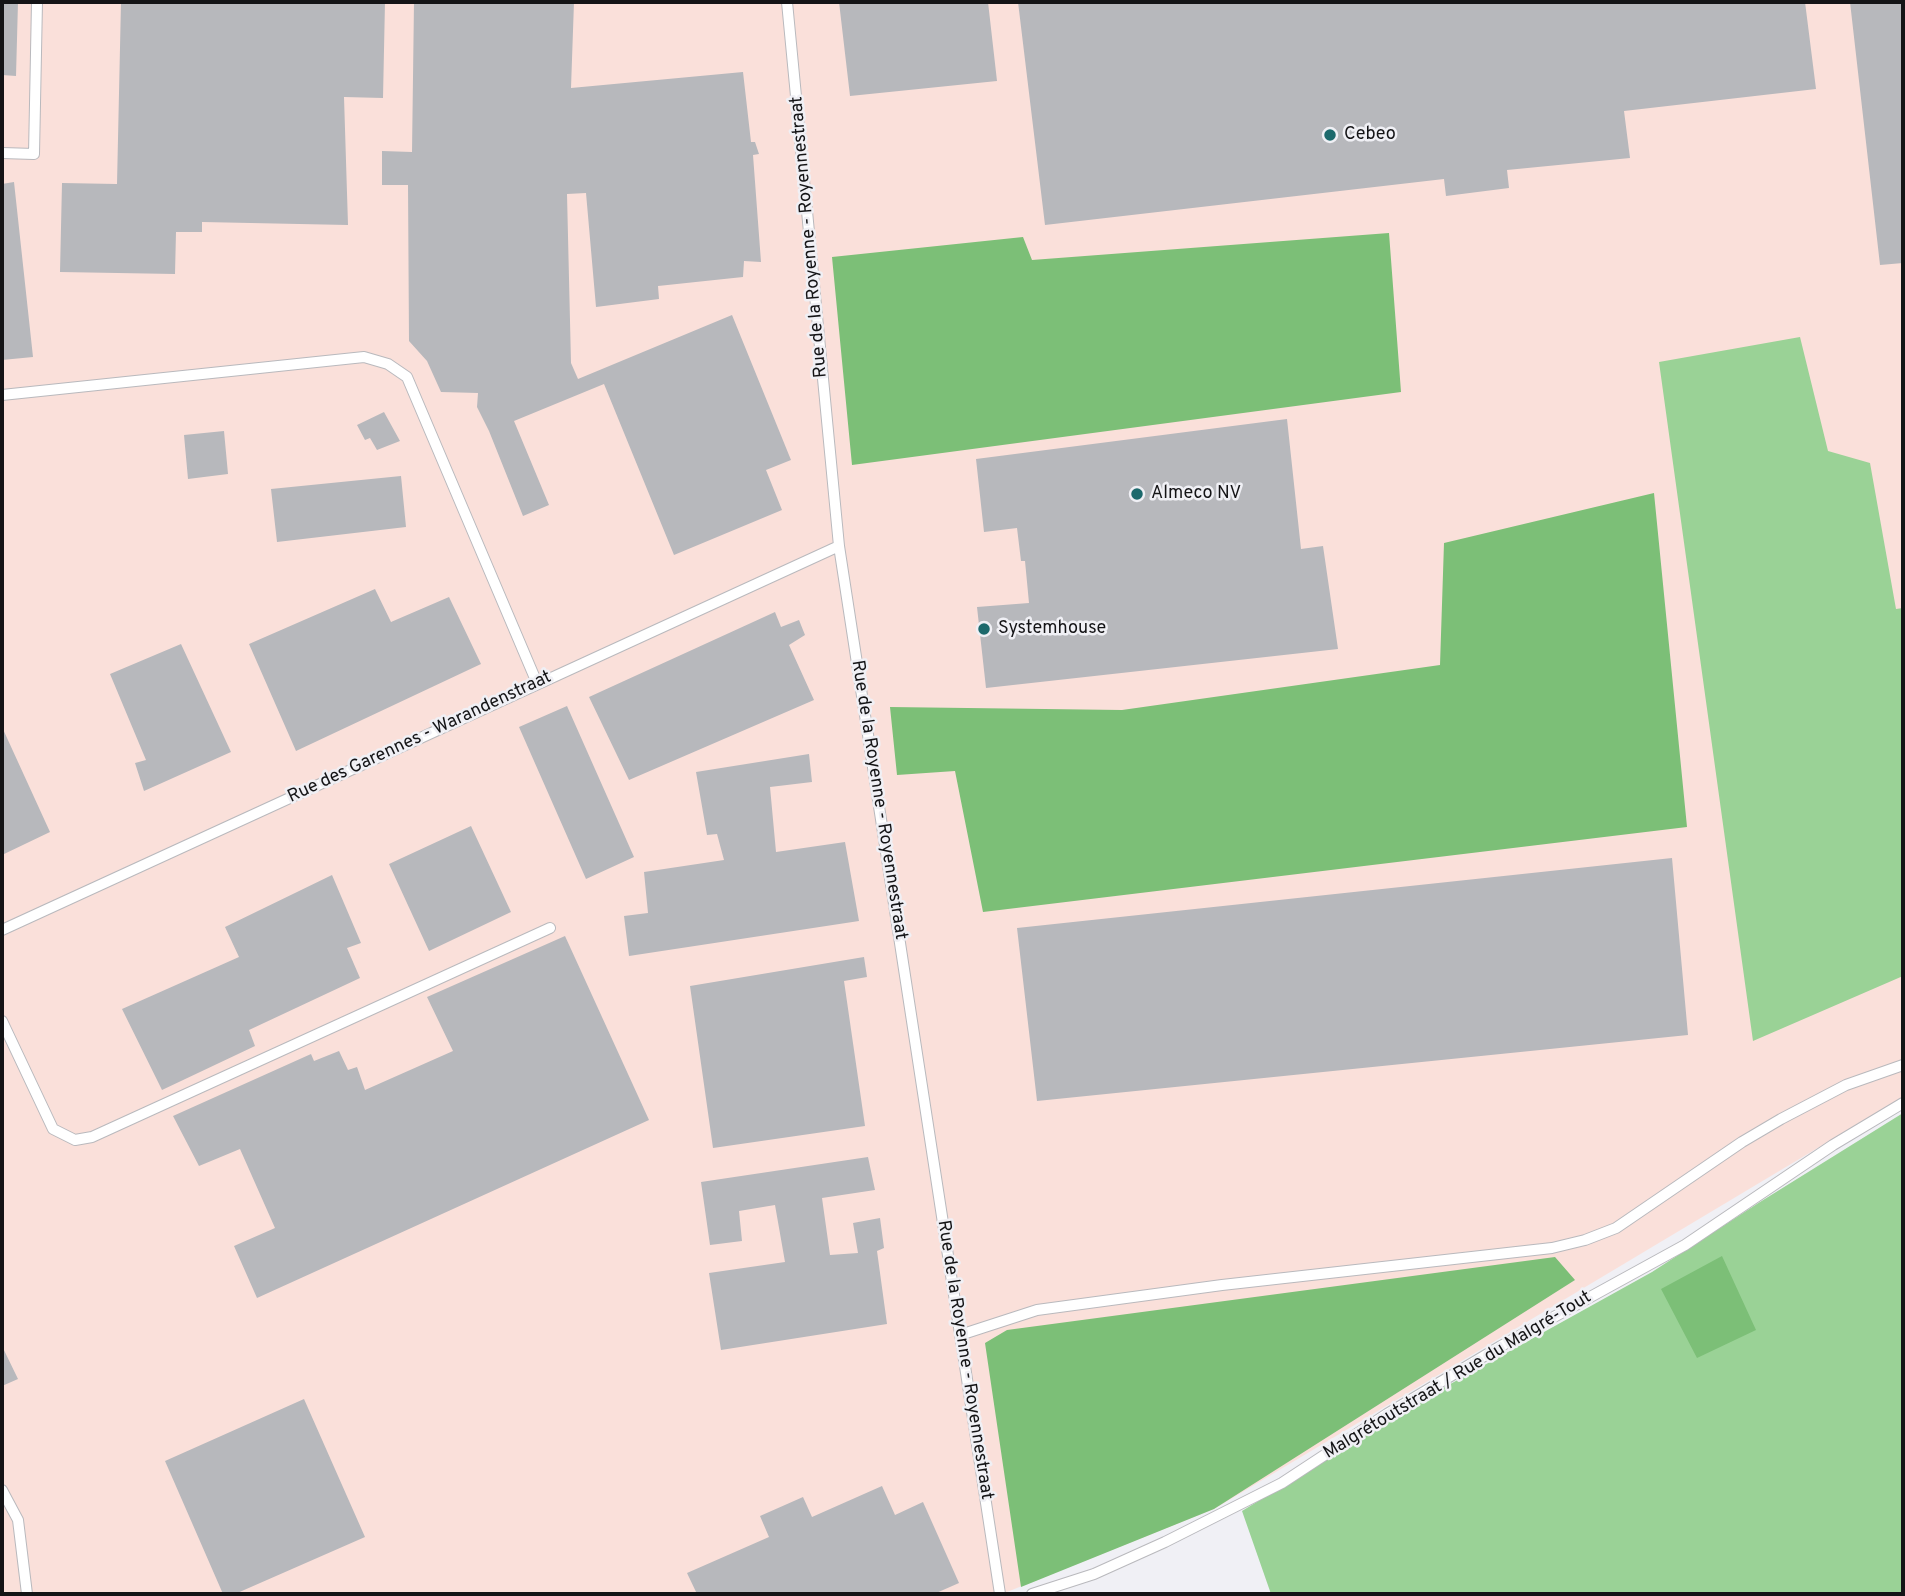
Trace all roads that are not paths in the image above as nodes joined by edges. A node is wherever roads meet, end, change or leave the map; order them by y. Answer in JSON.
{"nodes":[{"id":1,"x":37,"y":2,"type":"edge"},
{"id":2,"x":787,"y":2,"type":"edge"},
{"id":3,"x":2,"y":153,"type":"edge"},
{"id":4,"x":2,"y":395,"type":"edge"},
{"id":5,"x":839,"y":546,"type":"junction"},
{"id":6,"x":537,"y":683,"type":"junction"},
{"id":7,"x":550,"y":928,"type":"dead end"},
{"id":8,"x":2,"y":930,"type":"edge"},
{"id":9,"x":2,"y":1021,"type":"edge"},
{"id":10,"x":1903,"y":1065,"type":"edge"},
{"id":11,"x":1903,"y":1103,"type":"edge"},
{"id":12,"x":960,"y":1335,"type":"junction"},
{"id":13,"x":2,"y":1490,"type":"edge"},
{"id":14,"x":27,"y":1594,"type":"edge"},
{"id":15,"x":1000,"y":1594,"type":"edge"},
{"id":16,"x":1032,"y":1594,"type":"edge"}],
"edges":[{"from":1,"to":3,"type":"lane"},
{"from":2,"to":5,"type":"lane","name":"Rue de la Royenne - Royennestraat"},
{"from":4,"to":6,"type":"lane"},
{"from":5,"to":6,"type":"lane","name":"Rue des Garennes - Warandenstraat"},
{"from":5,"to":12,"type":"lane","name":"Rue de la Royenne - Royennestraat"},
{"from":6,"to":8,"type":"lane","name":"Rue des Garennes - Warandenstraat"},
{"from":7,"to":9,"type":"lane"},
{"from":10,"to":12,"type":"lane"},
{"from":11,"to":16,"type":"lane","name":"Malgrétoutstraat / Rue du Malgré-Tout"},
{"from":12,"to":15,"type":"lane","name":"Rue de la Royenne - Royennestraat"},
{"from":13,"to":14,"type":"lane"}]}
